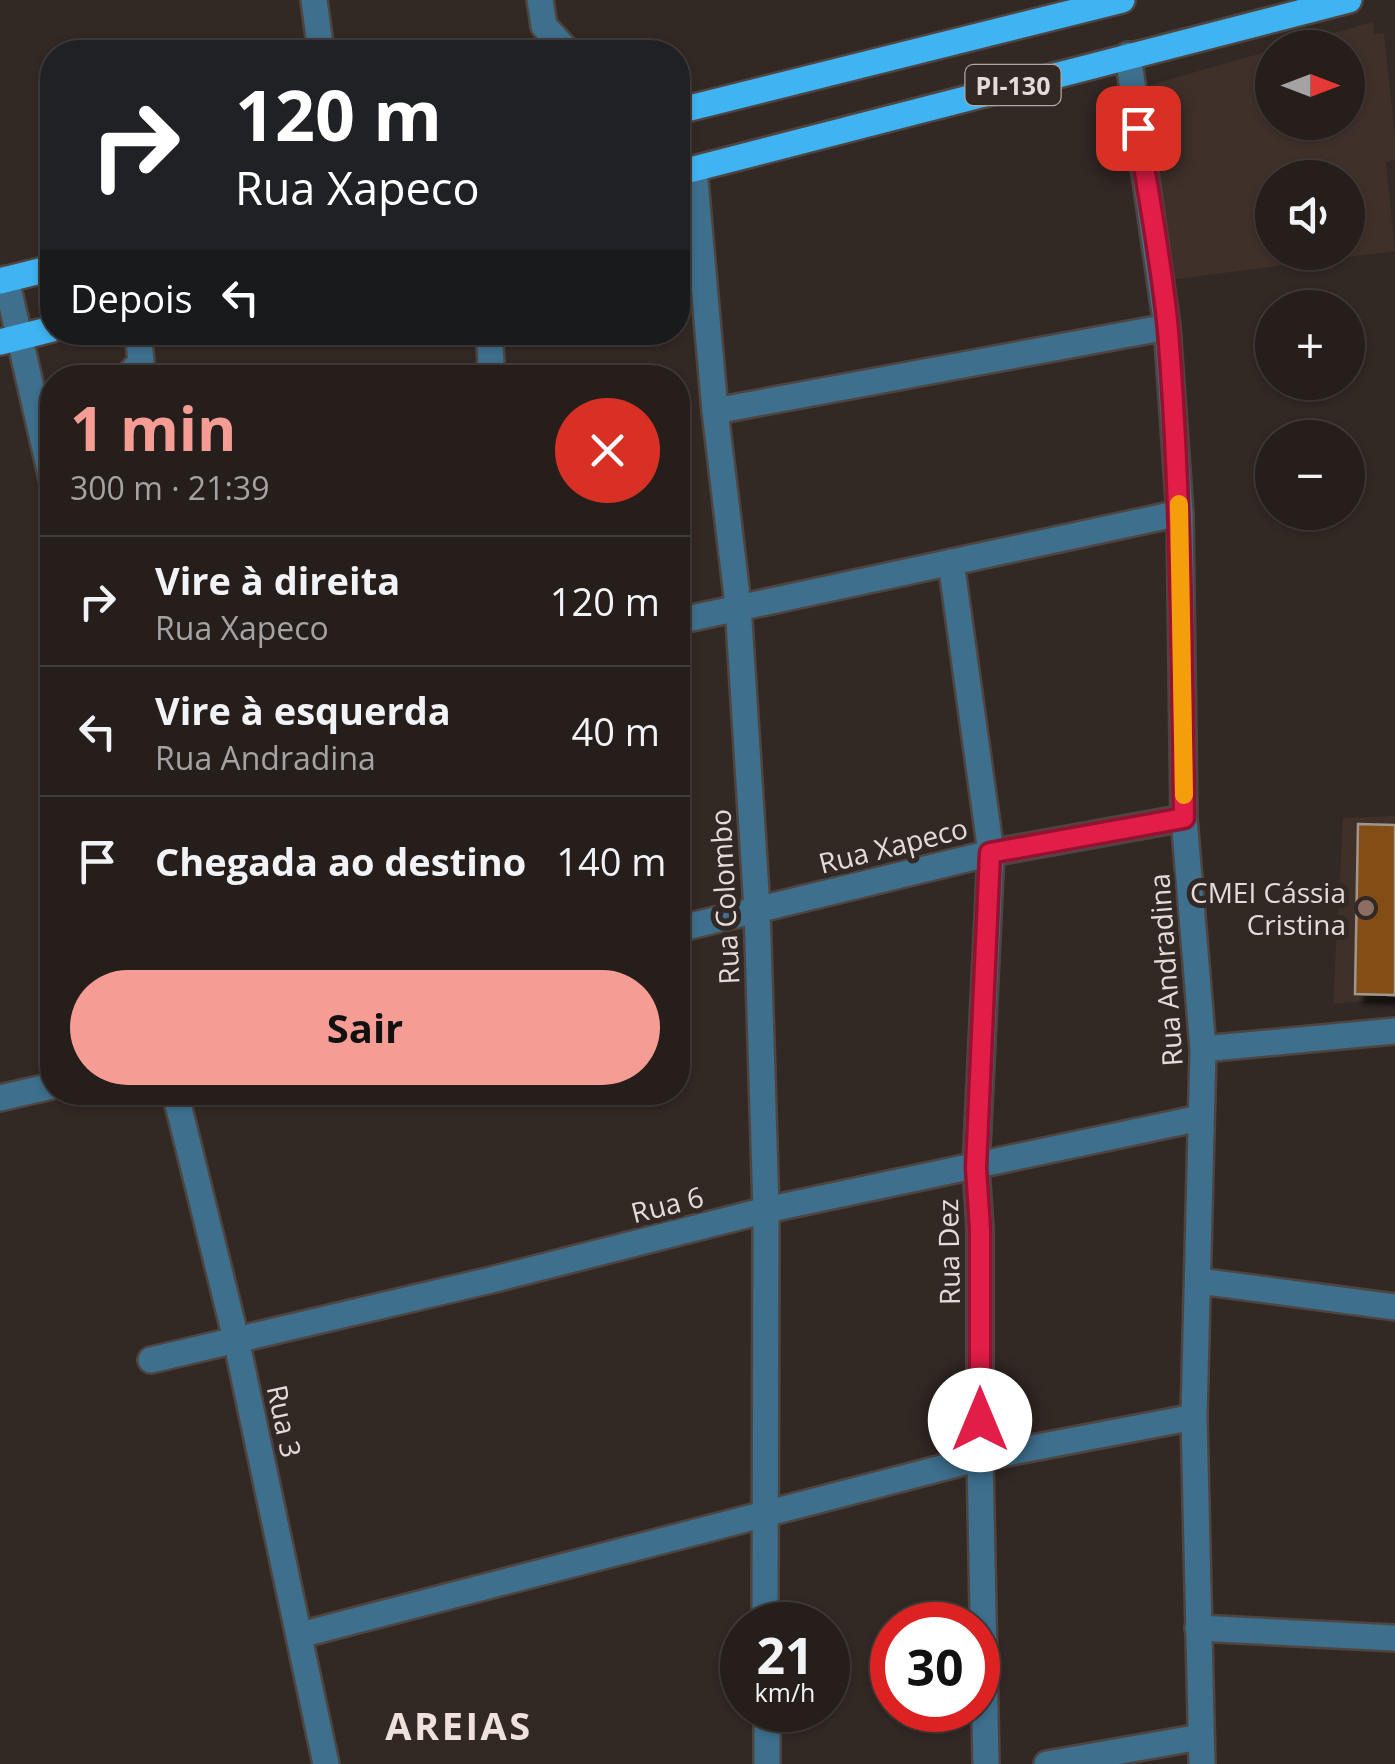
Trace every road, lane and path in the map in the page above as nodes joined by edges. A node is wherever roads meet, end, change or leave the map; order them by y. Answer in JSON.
{"nodes":[{"id":1,"x":314,"y":0,"type":"edge"},
{"id":2,"x":540,"y":0,"type":"edge"},
{"id":3,"x":1349,"y":0,"type":"edge"},
{"id":4,"x":1116,"y":1,"type":"edge"},
{"id":5,"x":319,"y":40,"type":"edge"},
{"id":6,"x":557,"y":40,"type":"edge"},
{"id":7,"x":1128,"y":54,"type":"junction"},
{"id":8,"x":690,"y":108,"type":"edge"},
{"id":9,"x":690,"y":170,"type":"edge"},
{"id":10,"x":690,"y":204,"type":"edge"},
{"id":11,"x":40,"y":271,"type":"edge"},
{"id":12,"x":3,"y":280,"type":"edge"},
{"id":13,"x":1167,"y":327,"type":"junction"},
{"id":14,"x":40,"y":332,"type":"edge"},
{"id":15,"x":11,"y":340,"type":"edge"},
{"id":16,"x":715,"y":410,"type":"junction"},
{"id":17,"x":40,"y":438,"type":"edge"},
{"id":18,"x":1180,"y":512,"type":"junction"},
{"id":19,"x":951,"y":562,"type":"junction"},
{"id":20,"x":738,"y":606,"type":"junction"},
{"id":21,"x":690,"y":617,"type":"edge"},
{"id":22,"x":1184,"y":818,"type":"junction"},
{"id":23,"x":990,"y":853,"type":"junction"},
{"id":24,"x":756,"y":909,"type":"junction"},
{"id":25,"x":690,"y":927,"type":"edge"},
{"id":26,"x":1395,"y":1031,"type":"edge"},
{"id":27,"x":1202,"y":1049,"type":"junction"},
{"id":28,"x":40,"y":1089,"type":"edge"},
{"id":29,"x":0,"y":1098,"type":"edge"},
{"id":30,"x":178,"y":1105,"type":"edge"},
{"id":31,"x":1200,"y":1118,"type":"junction"},
{"id":32,"x":976,"y":1168,"type":"junction"},
{"id":33,"x":766,"y":1210,"type":"junction"},
{"id":34,"x":1199,"y":1281,"type":"junction"},
{"id":35,"x":1395,"y":1307,"type":"edge"},
{"id":36,"x":236,"y":1339,"type":"junction"},
{"id":37,"x":151,"y":1360,"type":"dead end"},
{"id":38,"x":1194,"y":1417,"type":"junction"},
{"id":39,"x":980,"y":1458,"type":"junction"},
{"id":40,"x":764,"y":1513,"type":"junction"},
{"id":41,"x":765,"y":1602,"type":"edge"},
{"id":42,"x":1198,"y":1628,"type":"junction"},
{"id":43,"x":300,"y":1634,"type":"junction"},
{"id":44,"x":1395,"y":1638,"type":"edge"},
{"id":45,"x":767,"y":1732,"type":"edge"},
{"id":46,"x":1200,"y":1736,"type":"junction"},
{"id":47,"x":326,"y":1764,"type":"edge"},
{"id":48,"x":768,"y":1764,"type":"edge"},
{"id":49,"x":986,"y":1764,"type":"edge"},
{"id":50,"x":1046,"y":1764,"type":"edge"},
{"id":51,"x":1202,"y":1764,"type":"edge"}],
"edges":[{"from":1,"to":5,"type":"street"},
{"from":2,"to":6,"type":"street"},
{"from":3,"to":7,"type":"main road","number":"PI-130"},
{"from":4,"to":8,"type":"main road","number":"PI-130"},
{"from":7,"to":9,"type":"main road","number":"PI-130"},
{"from":7,"to":13,"type":"street","name":"Rua Andradina"},
{"from":10,"to":16,"type":"street","name":"Rua Colombo"},
{"from":11,"to":12,"type":"main road"},
{"from":12,"to":15,"type":"street"},
{"from":13,"to":16,"type":"street"},
{"from":13,"to":18,"type":"street","name":"Rua Andradina"},
{"from":14,"to":15,"type":"main road"},
{"from":15,"to":17,"type":"street"},
{"from":16,"to":20,"type":"street","name":"Rua Colombo"},
{"from":18,"to":19,"type":"street"},
{"from":18,"to":22,"type":"street","name":"Rua Andradina"},
{"from":19,"to":20,"type":"street"},
{"from":19,"to":23,"type":"street","name":"Rua Dez"},
{"from":20,"to":21,"type":"street"},
{"from":20,"to":24,"type":"street","name":"Rua Colombo"},
{"from":22,"to":23,"type":"street","name":"Rua Xapeco"},
{"from":22,"to":27,"type":"street","name":"Rua Andradina"},
{"from":23,"to":24,"type":"street","name":"Rua Xapeco"},
{"from":23,"to":32,"type":"street","name":"Rua Dez"},
{"from":24,"to":25,"type":"street","name":"Rua Xapeco"},
{"from":24,"to":33,"type":"street","name":"Rua Colombo"},
{"from":26,"to":27,"type":"street"},
{"from":27,"to":31,"type":"street","name":"Rua Andradina"},
{"from":28,"to":29,"type":"street"},
{"from":30,"to":36,"type":"street","name":"Rua 3"},
{"from":31,"to":32,"type":"street","name":"Rua 6"},
{"from":31,"to":34,"type":"street","name":"Rua Andradina"},
{"from":32,"to":33,"type":"street","name":"Rua 6"},
{"from":32,"to":39,"type":"street","name":"Rua Dez"},
{"from":33,"to":36,"type":"street","name":"Rua 6"},
{"from":33,"to":40,"type":"street","name":"Rua Colombo"},
{"from":34,"to":35,"type":"street"},
{"from":34,"to":38,"type":"street","name":"Rua Andradina"},
{"from":36,"to":37,"type":"street","name":"Rua 6"},
{"from":36,"to":43,"type":"street","name":"Rua 3"},
{"from":38,"to":39,"type":"street"},
{"from":38,"to":42,"type":"street","name":"Rua Andradina"},
{"from":39,"to":40,"type":"street"},
{"from":39,"to":49,"type":"street","name":"Rua Dez"},
{"from":40,"to":41,"type":"street","name":"Rua Colombo"},
{"from":40,"to":43,"type":"street"},
{"from":42,"to":44,"type":"street"},
{"from":42,"to":46,"type":"street","name":"Rua Andradina"},
{"from":43,"to":47,"type":"street","name":"Rua 3"},
{"from":45,"to":48,"type":"street"},
{"from":46,"to":50,"type":"street"},
{"from":46,"to":51,"type":"street","name":"Rua Andradina"}]}
